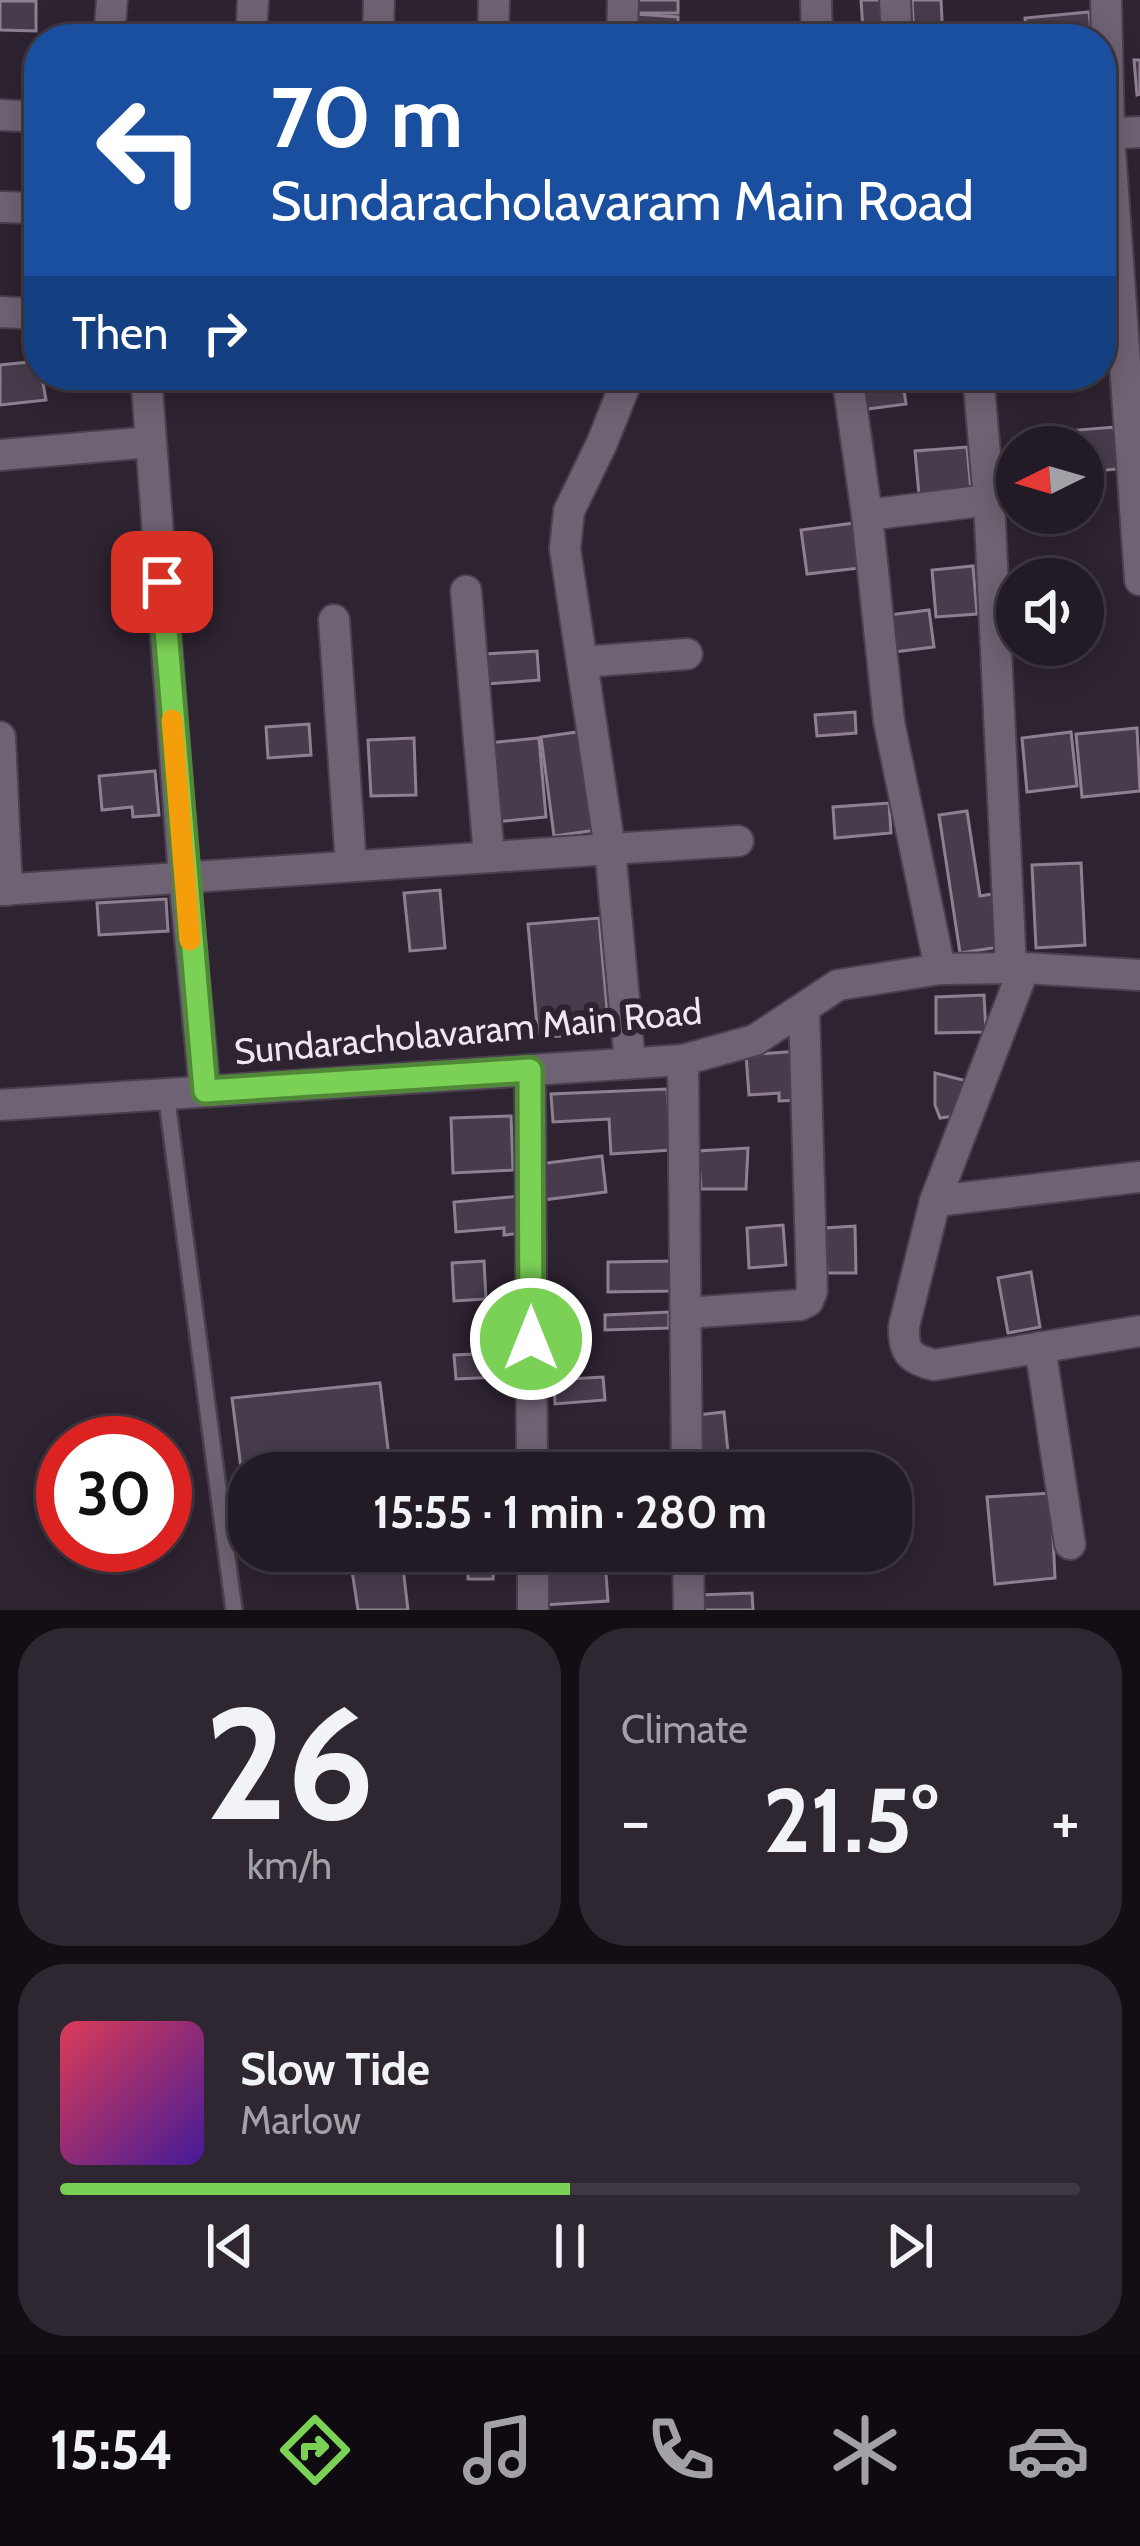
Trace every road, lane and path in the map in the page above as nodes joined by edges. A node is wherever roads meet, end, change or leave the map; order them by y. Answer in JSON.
{"nodes":[{"id":1,"x":1106,"y":0,"type":"edge"},
{"id":2,"x":1120,"y":0,"type":"edge"},
{"id":3,"x":1117,"y":133,"type":"edge"},
{"id":4,"x":147,"y":390,"type":"edge"},
{"id":5,"x":623,"y":390,"type":"edge"},
{"id":6,"x":849,"y":390,"type":"edge"},
{"id":7,"x":979,"y":390,"type":"edge"},
{"id":8,"x":151,"y":442,"type":"junction"},
{"id":9,"x":0,"y":455,"type":"edge"},
{"id":10,"x":1137,"y":488,"type":"edge"},
{"id":11,"x":989,"y":500,"type":"junction"},
{"id":12,"x":868,"y":515,"type":"junction"},
{"id":13,"x":1140,"y":580,"type":"edge"},
{"id":14,"x":466,"y":591,"type":"dead end"},
{"id":15,"x":334,"y":620,"type":"dead end"},
{"id":16,"x":687,"y":655,"type":"dead end"},
{"id":17,"x":582,"y":662,"type":"junction"},
{"id":18,"x":0,"y":736,"type":"edge"},
{"id":19,"x":738,"y":842,"type":"dead end"},
{"id":20,"x":610,"y":850,"type":"junction"},
{"id":21,"x":489,"y":855,"type":"junction"},
{"id":22,"x":351,"y":866,"type":"junction"},
{"id":23,"x":184,"y":878,"type":"junction"},
{"id":24,"x":4,"y":890,"type":"edge"},
{"id":25,"x":1017,"y":968,"type":"junction"},
{"id":26,"x":940,"y":969,"type":"junction"},
{"id":27,"x":1140,"y":975,"type":"edge"},
{"id":28,"x":804,"y":1008,"type":"junction"},
{"id":29,"x":683,"y":1060,"type":"junction"},
{"id":30,"x":630,"y":1063,"type":"junction"},
{"id":31,"x":530,"y":1070,"type":"junction"},
{"id":32,"x":205,"y":1091,"type":"junction"},
{"id":33,"x":166,"y":1093,"type":"junction"},
{"id":34,"x":0,"y":1105,"type":"edge"},
{"id":35,"x":1140,"y":1177,"type":"edge"},
{"id":36,"x":935,"y":1201,"type":"junction"},
{"id":37,"x":686,"y":1313,"type":"junction"},
{"id":38,"x":1140,"y":1330,"type":"edge"},
{"id":39,"x":1040,"y":1347,"type":"junction"},
{"id":40,"x":532,"y":1452,"type":"edge"},
{"id":41,"x":687,"y":1452,"type":"edge"},
{"id":42,"x":1070,"y":1544,"type":"dead end"},
{"id":43,"x":533,"y":1572,"type":"edge"},
{"id":44,"x":688,"y":1572,"type":"edge"},
{"id":45,"x":234,"y":1610,"type":"edge"},
{"id":46,"x":533,"y":1610,"type":"edge"},
{"id":47,"x":688,"y":1610,"type":"edge"}],
"edges":[{"from":1,"to":2,"type":"street"},
{"from":3,"to":10,"type":"street"},
{"from":4,"to":8,"type":"street"},
{"from":5,"to":17,"type":"street"},
{"from":6,"to":12,"type":"street"},
{"from":7,"to":11,"type":"street"},
{"from":8,"to":9,"type":"street"},
{"from":8,"to":23,"type":"street"},
{"from":10,"to":13,"type":"street"},
{"from":11,"to":12,"type":"street"},
{"from":11,"to":25,"type":"street"},
{"from":12,"to":26,"type":"street"},
{"from":14,"to":21,"type":"street"},
{"from":15,"to":22,"type":"street"},
{"from":16,"to":17,"type":"street"},
{"from":17,"to":20,"type":"street"},
{"from":18,"to":24,"type":"street"},
{"from":19,"to":20,"type":"street"},
{"from":20,"to":21,"type":"street"},
{"from":20,"to":30,"type":"street"},
{"from":21,"to":22,"type":"street"},
{"from":22,"to":23,"type":"street"},
{"from":23,"to":24,"type":"street"},
{"from":23,"to":32,"type":"street"},
{"from":25,"to":26,"type":"street","name":"Sundaracholavaram Main Road"},
{"from":25,"to":27,"type":"street","name":"Sundaracholavaram Main Road"},
{"from":25,"to":36,"type":"street"},
{"from":26,"to":28,"type":"street","name":"Sundaracholavaram Main Road"},
{"from":28,"to":29,"type":"street","name":"Sundaracholavaram Main Road"},
{"from":28,"to":37,"type":"street"},
{"from":29,"to":30,"type":"street","name":"Sundaracholavaram Main Road"},
{"from":29,"to":37,"type":"street"},
{"from":30,"to":31,"type":"street","name":"Sundaracholavaram Main Road"},
{"from":31,"to":32,"type":"street","name":"Sundaracholavaram Main Road"},
{"from":31,"to":40,"type":"street"},
{"from":32,"to":33,"type":"street","name":"Sundaracholavaram Main Road"},
{"from":33,"to":34,"type":"street","name":"Sundaracholavaram Main Road"},
{"from":33,"to":45,"type":"lane"},
{"from":35,"to":36,"type":"street"},
{"from":36,"to":39,"type":"street"},
{"from":37,"to":41,"type":"street"},
{"from":38,"to":39,"type":"street"},
{"from":39,"to":42,"type":"street"},
{"from":43,"to":46,"type":"street"},
{"from":44,"to":47,"type":"street"}]}
